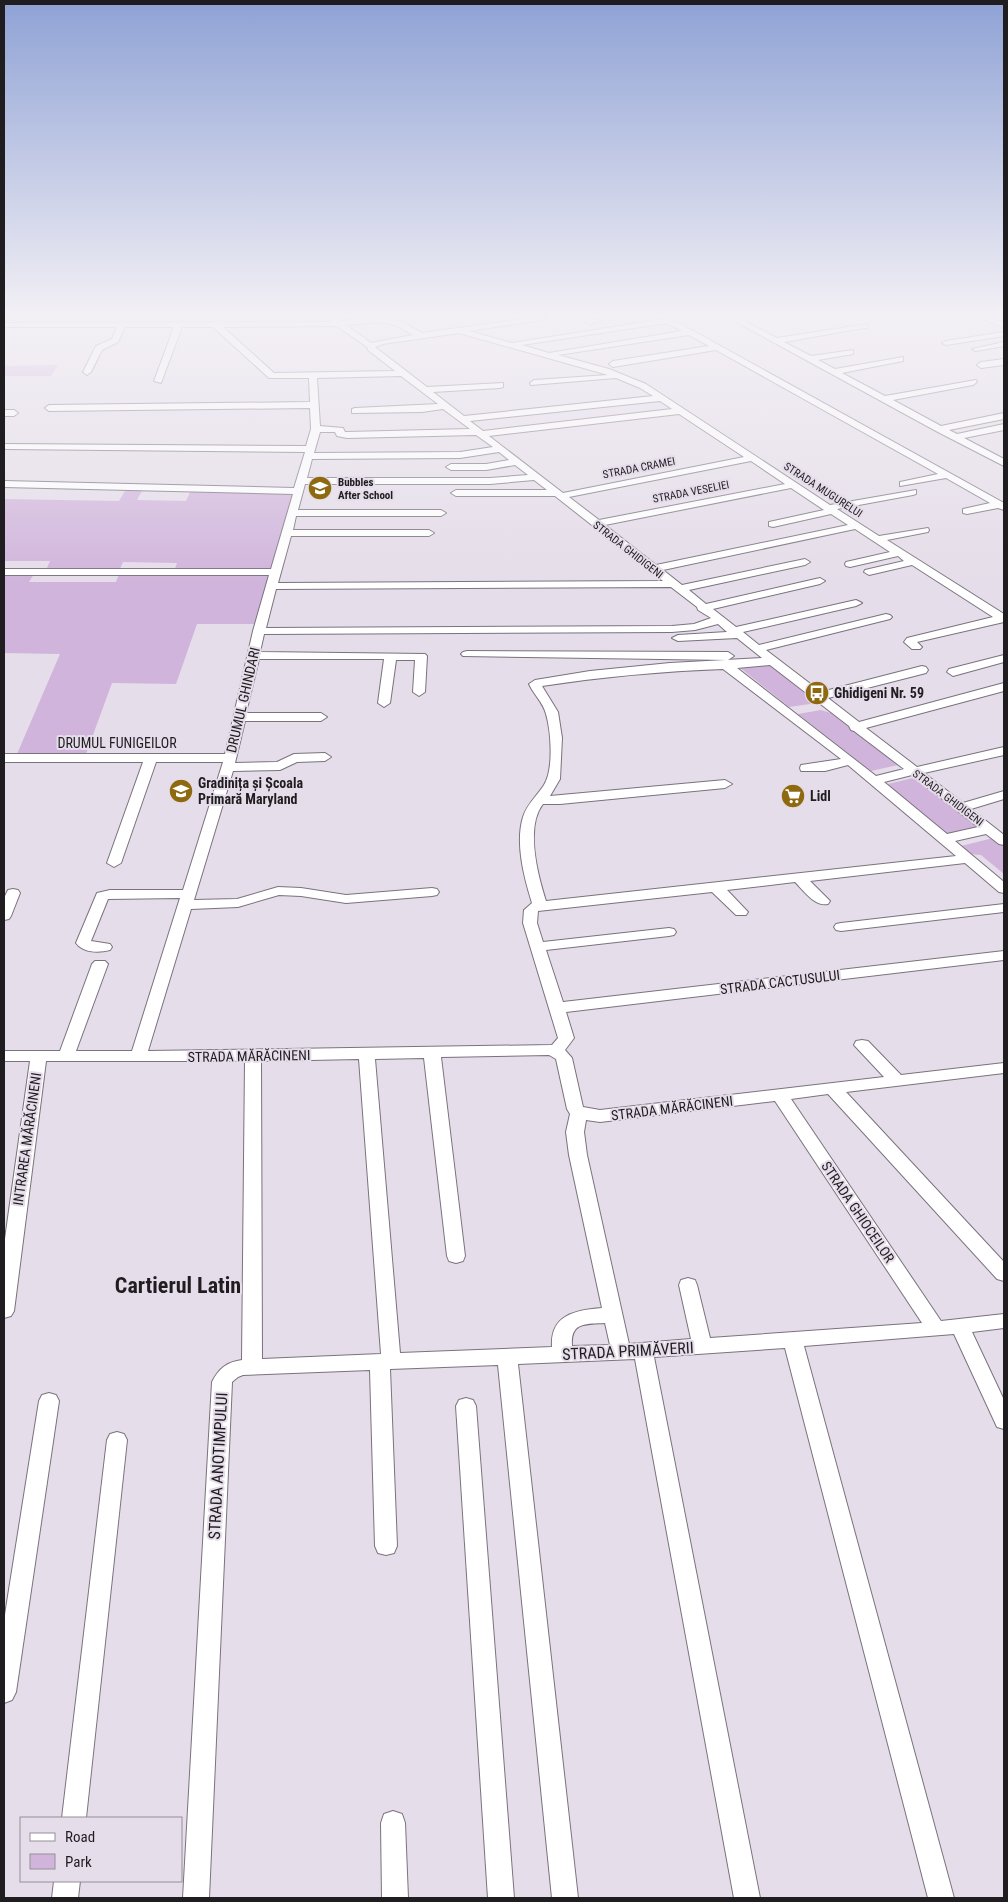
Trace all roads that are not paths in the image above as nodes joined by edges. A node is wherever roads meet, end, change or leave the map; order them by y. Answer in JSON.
{"nodes":[{"id":1,"x":159,"y":407,"type":"edge"},
{"id":2,"x":316,"y":407,"type":"edge"},
{"id":3,"x":438,"y":407,"type":"edge"},
{"id":4,"x":445,"y":407,"type":"edge"},
{"id":5,"x":578,"y":407,"type":"edge"},
{"id":6,"x":675,"y":407,"type":"edge"},
{"id":7,"x":825,"y":407,"type":"edge"},
{"id":8,"x":899,"y":407,"type":"edge"},
{"id":9,"x":49,"y":408,"type":"dead end"},
{"id":10,"x":355,"y":411,"type":"dead end"},
{"id":11,"x":681,"y":411,"type":"junction"},
{"id":12,"x":4,"y":413,"type":"edge"},
{"id":13,"x":14,"y":413,"type":"dead end"},
{"id":14,"x":1004,"y":416,"type":"edge"},
{"id":15,"x":460,"y":419,"type":"junction"},
{"id":16,"x":1004,"y":427,"type":"edge"},
{"id":17,"x":939,"y":428,"type":"junction"},
{"id":18,"x":316,"y":429,"type":"junction"},
{"id":19,"x":479,"y":433,"type":"junction"},
{"id":20,"x":955,"y":437,"type":"junction"},
{"id":21,"x":6,"y":446,"type":"dead end"},
{"id":22,"x":499,"y":449,"type":"junction"},
{"id":23,"x":1004,"y":450,"type":"edge"},
{"id":24,"x":309,"y":452,"type":"junction"},
{"id":25,"x":986,"y":454,"type":"junction"},
{"id":26,"x":752,"y":458,"type":"junction"},
{"id":27,"x":516,"y":462,"type":"junction"},
{"id":28,"x":1004,"y":463,"type":"edge"},
{"id":29,"x":451,"y":467,"type":"dead end"},
{"id":30,"x":948,"y":475,"type":"junction"},
{"id":31,"x":534,"y":477,"type":"junction"},
{"id":32,"x":4,"y":484,"type":"edge"},
{"id":33,"x":903,"y":484,"type":"dead end"},
{"id":34,"x":792,"y":485,"type":"junction"},
{"id":35,"x":299,"y":486,"type":"junction"},
{"id":36,"x":913,"y":492,"type":"dead end"},
{"id":37,"x":456,"y":493,"type":"dead end"},
{"id":38,"x":558,"y":495,"type":"junction"},
{"id":39,"x":370,"y":504,"type":"dead end"},
{"id":40,"x":1002,"y":505,"type":"edge"},
{"id":41,"x":293,"y":509,"type":"junction"},
{"id":42,"x":831,"y":510,"type":"junction"},
{"id":43,"x":968,"y":511,"type":"dead end"},
{"id":44,"x":441,"y":514,"type":"dead end"},
{"id":45,"x":596,"y":524,"type":"junction"},
{"id":46,"x":774,"y":524,"type":"dead end"},
{"id":47,"x":856,"y":526,"type":"junction"},
{"id":48,"x":924,"y":530,"type":"dead end"},
{"id":49,"x":286,"y":533,"type":"junction"},
{"id":50,"x":429,"y":533,"type":"dead end"},
{"id":51,"x":877,"y":539,"type":"junction"},
{"id":52,"x":770,"y":548,"type":"dead end"},
{"id":53,"x":899,"y":553,"type":"junction"},
{"id":54,"x":805,"y":562,"type":"dead end"},
{"id":55,"x":913,"y":562,"type":"junction"},
{"id":56,"x":850,"y":564,"type":"dead end"},
{"id":57,"x":655,"y":570,"type":"junction"},
{"id":58,"x":4,"y":572,"type":"edge"},
{"id":59,"x":275,"y":572,"type":"junction"},
{"id":60,"x":869,"y":572,"type":"dead end"},
{"id":61,"x":820,"y":581,"type":"dead end"},
{"id":62,"x":272,"y":586,"type":"junction"},
{"id":63,"x":675,"y":586,"type":"junction"},
{"id":64,"x":856,"y":603,"type":"dead end"},
{"id":65,"x":702,"y":608,"type":"junction"},
{"id":66,"x":886,"y":617,"type":"dead end"},
{"id":67,"x":1004,"y":619,"type":"edge"},
{"id":68,"x":718,"y":620,"type":"junction"},
{"id":69,"x":259,"y":631,"type":"junction"},
{"id":70,"x":734,"y":633,"type":"junction"},
{"id":71,"x":614,"y":639,"type":"dead end"},
{"id":72,"x":916,"y":647,"type":"dead end"},
{"id":73,"x":756,"y":649,"type":"junction"},
{"id":74,"x":468,"y":654,"type":"dead end"},
{"id":75,"x":254,"y":655,"type":"junction"},
{"id":76,"x":388,"y":656,"type":"junction"},
{"id":77,"x":769,"y":659,"type":"junction"},
{"id":78,"x":1004,"y":659,"type":"edge"},
{"id":79,"x":726,"y":665,"type":"junction"},
{"id":80,"x":685,"y":666,"type":"junction"},
{"id":81,"x":922,"y":670,"type":"dead end"},
{"id":82,"x":953,"y":672,"type":"dead end"},
{"id":83,"x":644,"y":678,"type":"dead end"},
{"id":84,"x":1004,"y":687,"type":"edge"},
{"id":85,"x":419,"y":692,"type":"dead end"},
{"id":86,"x":817,"y":697,"type":"junction"},
{"id":87,"x":384,"y":703,"type":"dead end"},
{"id":88,"x":240,"y":717,"type":"junction"},
{"id":89,"x":321,"y":717,"type":"dead end"},
{"id":90,"x":855,"y":726,"type":"junction"},
{"id":91,"x":1004,"y":751,"type":"edge"},
{"id":92,"x":325,"y":757,"type":"dead end"},
{"id":93,"x":4,"y":758,"type":"edge"},
{"id":94,"x":151,"y":758,"type":"junction"},
{"id":95,"x":851,"y":761,"type":"junction"},
{"id":96,"x":229,"y":762,"type":"junction"},
{"id":97,"x":806,"y":768,"type":"dead end"},
{"id":98,"x":911,"y":770,"type":"junction"},
{"id":99,"x":874,"y":780,"type":"junction"},
{"id":100,"x":725,"y":784,"type":"dead end"},
{"id":101,"x":1004,"y":795,"type":"edge"},
{"id":102,"x":540,"y":800,"type":"junction"},
{"id":103,"x":960,"y":808,"type":"junction"},
{"id":104,"x":988,"y":829,"type":"junction"},
{"id":105,"x":944,"y":839,"type":"junction"},
{"id":106,"x":1004,"y":842,"type":"edge"},
{"id":107,"x":967,"y":859,"type":"junction"},
{"id":108,"x":114,"y":863,"type":"dead end"},
{"id":109,"x":798,"y":877,"type":"junction"},
{"id":110,"x":715,"y":886,"type":"junction"},
{"id":111,"x":1004,"y":890,"type":"edge"},
{"id":112,"x":432,"y":892,"type":"dead end"},
{"id":113,"x":13,"y":893,"type":"dead end"},
{"id":114,"x":186,"y":900,"type":"junction"},
{"id":115,"x":823,"y":901,"type":"dead end"},
{"id":116,"x":535,"y":907,"type":"junction"},
{"id":117,"x":1004,"y":908,"type":"edge"},
{"id":118,"x":741,"y":912,"type":"dead end"},
{"id":119,"x":4,"y":916,"type":"edge"},
{"id":120,"x":841,"y":928,"type":"dead end"},
{"id":121,"x":669,"y":932,"type":"dead end"},
{"id":122,"x":105,"y":947,"type":"dead end"},
{"id":123,"x":536,"y":947,"type":"junction"},
{"id":124,"x":1004,"y":956,"type":"edge"},
{"id":125,"x":100,"y":964,"type":"dead end"},
{"id":126,"x":556,"y":1008,"type":"junction"},
{"id":127,"x":862,"y":1045,"type":"dead end"},
{"id":128,"x":556,"y":1051,"type":"junction"},
{"id":129,"x":432,"y":1053,"type":"junction"},
{"id":130,"x":367,"y":1054,"type":"junction"},
{"id":131,"x":4,"y":1056,"type":"edge"},
{"id":132,"x":39,"y":1056,"type":"junction"},
{"id":133,"x":254,"y":1056,"type":"junction"},
{"id":134,"x":66,"y":1057,"type":"junction"},
{"id":135,"x":138,"y":1057,"type":"junction"},
{"id":136,"x":1004,"y":1068,"type":"edge"},
{"id":137,"x":898,"y":1080,"type":"junction"},
{"id":138,"x":832,"y":1088,"type":"junction"},
{"id":139,"x":780,"y":1095,"type":"junction"},
{"id":140,"x":579,"y":1113,"type":"junction"},
{"id":141,"x":456,"y":1256,"type":"dead end"},
{"id":142,"x":1004,"y":1274,"type":"edge"},
{"id":143,"x":688,"y":1285,"type":"dead end"},
{"id":144,"x":4,"y":1311,"type":"edge"},
{"id":145,"x":613,"y":1315,"type":"junction"},
{"id":146,"x":1004,"y":1321,"type":"edge"},
{"id":147,"x":960,"y":1326,"type":"junction"},
{"id":148,"x":936,"y":1329,"type":"junction"},
{"id":149,"x":793,"y":1340,"type":"junction"},
{"id":150,"x":702,"y":1346,"type":"junction"},
{"id":151,"x":632,"y":1351,"type":"junction"},
{"id":152,"x":563,"y":1355,"type":"junction"},
{"id":153,"x":507,"y":1357,"type":"junction"},
{"id":154,"x":385,"y":1362,"type":"junction"},
{"id":155,"x":252,"y":1367,"type":"junction"},
{"id":156,"x":49,"y":1400,"type":"dead end"},
{"id":157,"x":466,"y":1406,"type":"dead end"},
{"id":158,"x":1004,"y":1421,"type":"edge"},
{"id":159,"x":116,"y":1440,"type":"dead end"},
{"id":160,"x":386,"y":1546,"type":"dead end"},
{"id":161,"x":4,"y":1692,"type":"edge"},
{"id":162,"x":74,"y":1817,"type":"edge"},
{"id":163,"x":393,"y":1823,"type":"dead end"},
{"id":164,"x":67,"y":1882,"type":"edge"},
{"id":165,"x":64,"y":1898,"type":"edge"},
{"id":166,"x":196,"y":1898,"type":"edge"},
{"id":167,"x":395,"y":1898,"type":"edge"},
{"id":168,"x":501,"y":1898,"type":"edge"},
{"id":169,"x":565,"y":1898,"type":"edge"},
{"id":170,"x":746,"y":1898,"type":"edge"},
{"id":171,"x":941,"y":1898,"type":"edge"}],
"edges":[{"from":1,"to":9,"type":"street"},
{"from":2,"to":18,"type":"street","name":"DRUMUL GHINDARI"},
{"from":3,"to":10,"type":"street"},
{"from":4,"to":15,"type":"street","name":"STRADA GHIDIGENI"},
{"from":5,"to":15,"type":"street"},
{"from":6,"to":11,"type":"street","name":"STRADA MUGURELUI"},
{"from":7,"to":30,"type":"street"},
{"from":8,"to":17,"type":"street"},
{"from":11,"to":19,"type":"street"},
{"from":11,"to":26,"type":"street","name":"STRADA MUGURELUI"},
{"from":12,"to":13,"type":"street"},
{"from":14,"to":17,"type":"street"},
{"from":15,"to":19,"type":"street","name":"STRADA GHIDIGENI"},
{"from":16,"to":20,"type":"street"},
{"from":17,"to":20,"type":"street"},
{"from":18,"to":19,"type":"street"},
{"from":18,"to":24,"type":"street","name":"DRUMUL GHINDARI"},
{"from":19,"to":22,"type":"street","name":"STRADA GHIDIGENI"},
{"from":20,"to":25,"type":"street"},
{"from":21,"to":24,"type":"street"},
{"from":22,"to":24,"type":"street"},
{"from":22,"to":27,"type":"street","name":"STRADA GHIDIGENI"},
{"from":23,"to":25,"type":"street"},
{"from":24,"to":35,"type":"street","name":"DRUMUL GHINDARI"},
{"from":25,"to":28,"type":"street"},
{"from":26,"to":34,"type":"street","name":"STRADA MUGURELUI"},
{"from":26,"to":38,"type":"street","name":"STRADA CRAMEI"},
{"from":27,"to":29,"type":"street"},
{"from":27,"to":31,"type":"street","name":"STRADA GHIDIGENI"},
{"from":30,"to":33,"type":"street"},
{"from":30,"to":40,"type":"street"},
{"from":31,"to":35,"type":"street"},
{"from":31,"to":38,"type":"street","name":"STRADA GHIDIGENI"},
{"from":32,"to":35,"type":"street"},
{"from":34,"to":42,"type":"street","name":"STRADA MUGURELUI"},
{"from":34,"to":45,"type":"street","name":"STRADA VESELIEI"},
{"from":35,"to":41,"type":"street","name":"DRUMUL GHINDARI"},
{"from":36,"to":42,"type":"street"},
{"from":37,"to":38,"type":"street","name":"STRADA CRAMEI"},
{"from":38,"to":45,"type":"street","name":"STRADA GHIDIGENI"},
{"from":39,"to":41,"type":"street"},
{"from":40,"to":43,"type":"street"},
{"from":41,"to":44,"type":"street"},
{"from":41,"to":49,"type":"street","name":"DRUMUL GHINDARI"},
{"from":42,"to":46,"type":"street"},
{"from":42,"to":47,"type":"street","name":"STRADA MUGURELUI"},
{"from":45,"to":57,"type":"street","name":"STRADA GHIDIGENI"},
{"from":47,"to":51,"type":"street","name":"STRADA MUGURELUI"},
{"from":47,"to":57,"type":"street"},
{"from":48,"to":51,"type":"street"},
{"from":49,"to":50,"type":"street"},
{"from":49,"to":59,"type":"street","name":"DRUMUL GHINDARI"},
{"from":51,"to":53,"type":"street","name":"STRADA MUGURELUI"},
{"from":52,"to":57,"type":"street"},
{"from":53,"to":55,"type":"street","name":"STRADA MUGURELUI"},
{"from":53,"to":56,"type":"street"},
{"from":54,"to":63,"type":"street"},
{"from":55,"to":60,"type":"street"},
{"from":55,"to":67,"type":"street","name":"STRADA MUGURELUI"},
{"from":57,"to":63,"type":"street","name":"STRADA GHIDIGENI"},
{"from":58,"to":59,"type":"street"},
{"from":59,"to":62,"type":"street","name":"DRUMUL GHINDARI"},
{"from":61,"to":65,"type":"street"},
{"from":62,"to":63,"type":"street"},
{"from":62,"to":69,"type":"street","name":"DRUMUL GHINDARI"},
{"from":63,"to":65,"type":"street","name":"STRADA GHIDIGENI"},
{"from":64,"to":70,"type":"street"},
{"from":65,"to":68,"type":"street","name":"STRADA GHIDIGENI"},
{"from":66,"to":73,"type":"street"},
{"from":67,"to":72,"type":"street"},
{"from":68,"to":69,"type":"street"},
{"from":68,"to":70,"type":"street","name":"STRADA GHIDIGENI"},
{"from":69,"to":75,"type":"street","name":"DRUMUL GHINDARI"},
{"from":70,"to":71,"type":"street"},
{"from":70,"to":73,"type":"street","name":"STRADA GHIDIGENI"},
{"from":73,"to":77,"type":"street","name":"STRADA GHIDIGENI"},
{"from":74,"to":77,"type":"street"},
{"from":75,"to":76,"type":"street"},
{"from":75,"to":88,"type":"street","name":"DRUMUL GHINDARI"},
{"from":76,"to":85,"type":"street"},
{"from":76,"to":87,"type":"street"},
{"from":77,"to":79,"type":"street"},
{"from":77,"to":86,"type":"street","name":"STRADA GHIDIGENI"},
{"from":78,"to":82,"type":"street"},
{"from":79,"to":80,"type":"street"},
{"from":79,"to":95,"type":"street"},
{"from":80,"to":83,"type":"street"},
{"from":80,"to":102,"type":"street"},
{"from":81,"to":86,"type":"street"},
{"from":84,"to":90,"type":"street"},
{"from":86,"to":90,"type":"street","name":"STRADA GHIDIGENI"},
{"from":88,"to":89,"type":"street"},
{"from":88,"to":96,"type":"street","name":"DRUMUL GHINDARI"},
{"from":90,"to":98,"type":"street","name":"STRADA GHIDIGENI"},
{"from":91,"to":98,"type":"street"},
{"from":92,"to":96,"type":"street","name":"DRUMUL FUNIGEILOR"},
{"from":93,"to":94,"type":"street","name":"DRUMUL FUNIGEILOR"},
{"from":94,"to":96,"type":"street","name":"DRUMUL FUNIGEILOR"},
{"from":94,"to":108,"type":"street"},
{"from":95,"to":97,"type":"street"},
{"from":95,"to":99,"type":"street"},
{"from":96,"to":114,"type":"street","name":"DRUMUL GHINDARI"},
{"from":98,"to":99,"type":"street"},
{"from":98,"to":103,"type":"street","name":"STRADA GHIDIGENI"},
{"from":99,"to":105,"type":"street"},
{"from":100,"to":102,"type":"street"},
{"from":101,"to":103,"type":"street"},
{"from":102,"to":116,"type":"street"},
{"from":103,"to":104,"type":"street","name":"STRADA GHIDIGENI"},
{"from":104,"to":105,"type":"street"},
{"from":104,"to":106,"type":"street","name":"STRADA GHIDIGENI"},
{"from":105,"to":107,"type":"street"},
{"from":107,"to":109,"type":"street"},
{"from":107,"to":111,"type":"street"},
{"from":109,"to":110,"type":"street"},
{"from":109,"to":115,"type":"street"},
{"from":110,"to":116,"type":"street"},
{"from":110,"to":118,"type":"street"},
{"from":112,"to":114,"type":"street"},
{"from":113,"to":119,"type":"street"},
{"from":114,"to":122,"type":"street"},
{"from":114,"to":135,"type":"street","name":"DRUMUL GHINDARI"},
{"from":116,"to":123,"type":"street"},
{"from":117,"to":120,"type":"street"},
{"from":121,"to":123,"type":"street"},
{"from":123,"to":126,"type":"street"},
{"from":124,"to":126,"type":"street","name":"STRADA CACTUSULUI"},
{"from":125,"to":134,"type":"street"},
{"from":126,"to":128,"type":"street"},
{"from":127,"to":137,"type":"street"},
{"from":128,"to":129,"type":"street","name":"STRADA MĂRĂCINENI"},
{"from":128,"to":140,"type":"street"},
{"from":129,"to":130,"type":"street","name":"STRADA MĂRĂCINENI"},
{"from":129,"to":141,"type":"street"},
{"from":130,"to":133,"type":"street","name":"STRADA MĂRĂCINENI"},
{"from":130,"to":154,"type":"street"},
{"from":131,"to":132,"type":"street","name":"STRADA MĂRĂCINENI"},
{"from":132,"to":134,"type":"street","name":"STRADA MĂRĂCINENI"},
{"from":132,"to":144,"type":"street","name":"INTRAREA MĂRĂCINENI"},
{"from":133,"to":135,"type":"street","name":"STRADA MĂRĂCINENI"},
{"from":133,"to":155,"type":"street"},
{"from":134,"to":135,"type":"street","name":"STRADA MĂRĂCINENI"},
{"from":136,"to":137,"type":"street","name":"STRADA MĂRĂCINENI"},
{"from":137,"to":138,"type":"street","name":"STRADA MĂRĂCINENI"},
{"from":138,"to":139,"type":"street","name":"STRADA MĂRĂCINENI"},
{"from":138,"to":142,"type":"street"},
{"from":139,"to":140,"type":"street","name":"STRADA MĂRĂCINENI"},
{"from":139,"to":148,"type":"street","name":"STRADA GHIOCEILOR"},
{"from":140,"to":145,"type":"street"},
{"from":143,"to":150,"type":"street"},
{"from":145,"to":151,"type":"street"},
{"from":145,"to":152,"type":"street"},
{"from":146,"to":147,"type":"street","name":"STRADA PRIMĂVERII"},
{"from":147,"to":148,"type":"street","name":"STRADA PRIMĂVERII"},
{"from":147,"to":158,"type":"street"},
{"from":148,"to":149,"type":"street","name":"STRADA PRIMĂVERII"},
{"from":149,"to":150,"type":"street","name":"STRADA PRIMĂVERII"},
{"from":149,"to":171,"type":"street"},
{"from":150,"to":151,"type":"street","name":"STRADA PRIMĂVERII"},
{"from":151,"to":152,"type":"street","name":"STRADA PRIMĂVERII"},
{"from":151,"to":170,"type":"street"},
{"from":152,"to":153,"type":"street","name":"STRADA PRIMĂVERII"},
{"from":153,"to":154,"type":"street","name":"STRADA PRIMĂVERII"},
{"from":153,"to":169,"type":"street"},
{"from":154,"to":155,"type":"street","name":"STRADA PRIMĂVERII"},
{"from":154,"to":160,"type":"street"},
{"from":155,"to":166,"type":"street","name":"STRADA ANOTIMPULUI"},
{"from":156,"to":161,"type":"street"},
{"from":157,"to":168,"type":"street"},
{"from":159,"to":162,"type":"street"},
{"from":163,"to":167,"type":"street"},
{"from":164,"to":165,"type":"street"}]}
